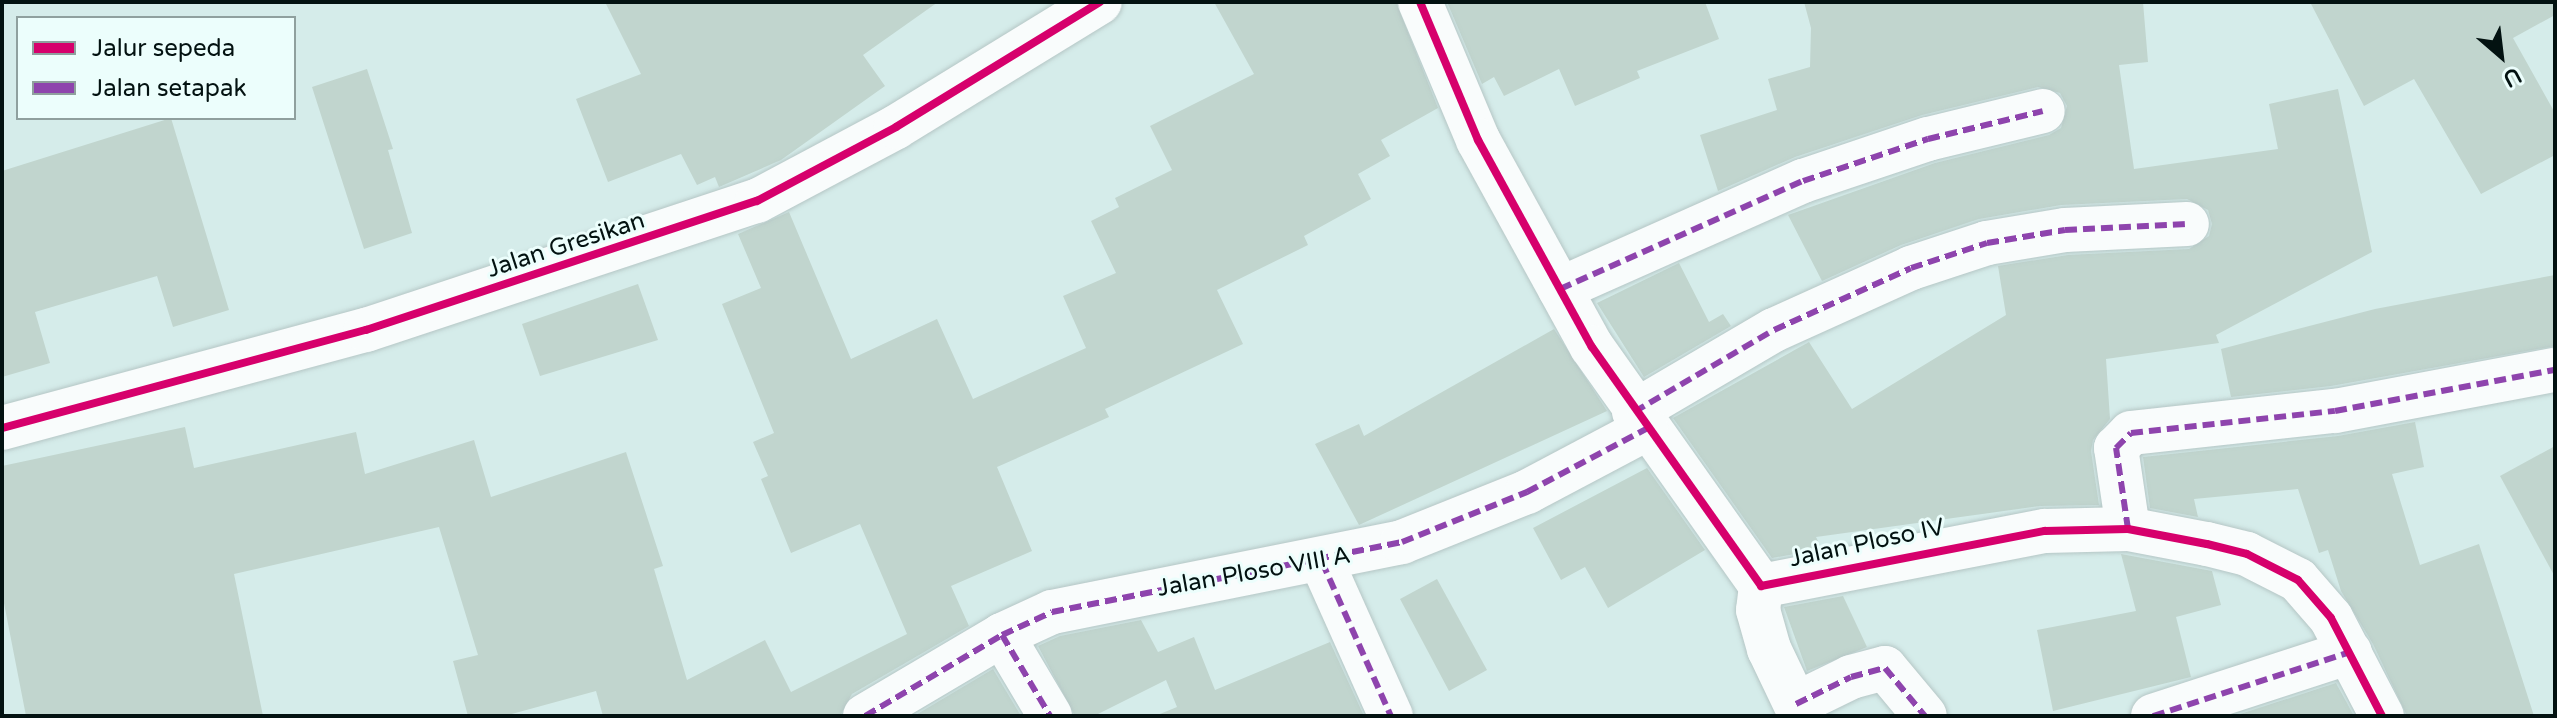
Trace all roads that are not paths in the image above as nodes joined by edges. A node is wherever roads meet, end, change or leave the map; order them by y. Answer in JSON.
{"nodes":[{"id":1,"x":1100,"y":2,"type":"edge"},
{"id":2,"x":1420,"y":2,"type":"edge"},
{"id":3,"x":2043,"y":111,"type":"dead end"},
{"id":4,"x":2187,"y":224,"type":"dead end"},
{"id":5,"x":1560,"y":289,"type":"junction"},
{"id":6,"x":2555,"y":370,"type":"edge"},
{"id":7,"x":1640,"y":420,"type":"junction"},
{"id":8,"x":2,"y":428,"type":"edge"},
{"id":9,"x":2128,"y":529,"type":"junction"},
{"id":10,"x":1322,"y":562,"type":"junction"},
{"id":11,"x":1761,"y":586,"type":"junction"},
{"id":12,"x":1002,"y":635,"type":"junction"},
{"id":13,"x":2350,"y":652,"type":"junction"},
{"id":14,"x":1798,"y":710,"type":"edge"},
{"id":15,"x":865,"y":716,"type":"edge"},
{"id":16,"x":1050,"y":716,"type":"edge"},
{"id":17,"x":1391,"y":716,"type":"edge"},
{"id":18,"x":1925,"y":716,"type":"edge"},
{"id":19,"x":2153,"y":716,"type":"edge"},
{"id":20,"x":2382,"y":716,"type":"edge"}],
"edges":[{"from":1,"to":8,"type":"street","name":"Jalan Gresikan"},
{"from":2,"to":5,"type":"street","name":"Jalan Ploso IV"},
{"from":3,"to":5,"type":"street"},
{"from":4,"to":7,"type":"street","name":"Jalan Ploso VIII A"},
{"from":5,"to":7,"type":"street","name":"Jalan Ploso IV"},
{"from":6,"to":9,"type":"street"},
{"from":7,"to":10,"type":"street","name":"Jalan Ploso VIII A"},
{"from":7,"to":11,"type":"street","name":"Jalan Ploso IV"},
{"from":9,"to":11,"type":"street","name":"Jalan Ploso IV"},
{"from":9,"to":13,"type":"street","name":"Jalan Ploso IV"},
{"from":10,"to":12,"type":"street","name":"Jalan Ploso VIII A"},
{"from":10,"to":17,"type":"street"},
{"from":11,"to":14,"type":"street"},
{"from":12,"to":15,"type":"street","name":"Jalan Ploso VIII A"},
{"from":12,"to":16,"type":"street"},
{"from":13,"to":19,"type":"street"},
{"from":13,"to":20,"type":"street","name":"Jalan Ploso IV"},
{"from":14,"to":18,"type":"street"}]}
